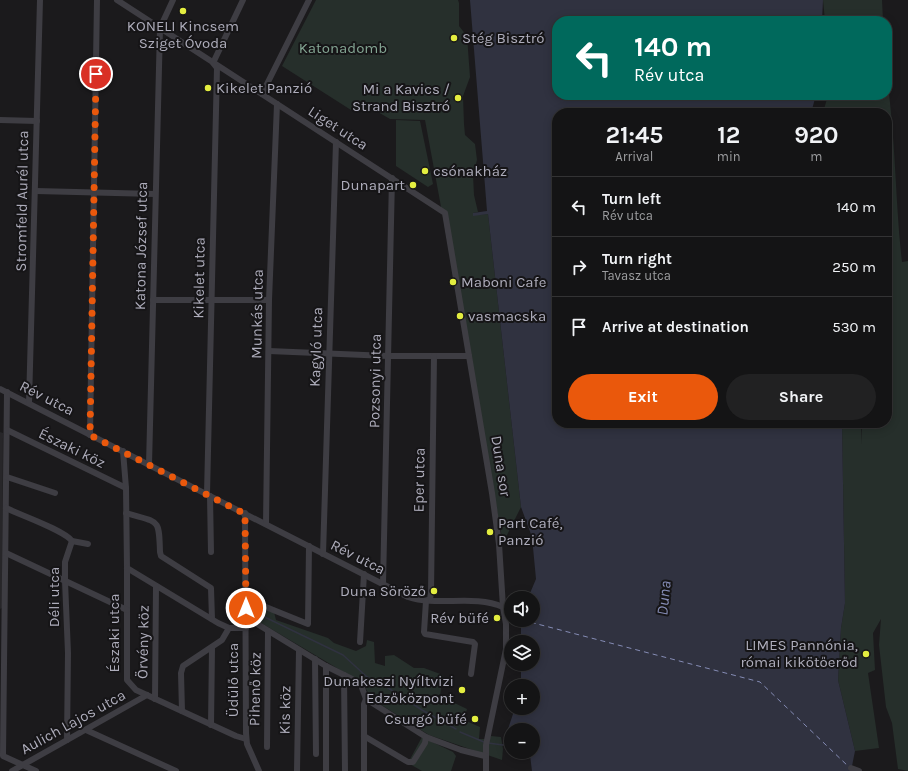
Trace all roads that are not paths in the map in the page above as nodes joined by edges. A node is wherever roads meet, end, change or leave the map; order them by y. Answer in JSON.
{"nodes":[{"id":1,"x":40,"y":0,"type":"edge"},
{"id":2,"x":97,"y":0,"type":"edge"},
{"id":3,"x":117,"y":0,"type":"edge"},
{"id":4,"x":173,"y":0,"type":"edge"},
{"id":5,"x":243,"y":0,"type":"edge"},
{"id":6,"x":309,"y":0,"type":"edge"},
{"id":7,"x":160,"y":28,"type":"junction"},
{"id":8,"x":213,"y":63,"type":"junction"},
{"id":9,"x":262,"y":94,"type":"junction"},
{"id":10,"x":277,"y":104,"type":"junction"},
{"id":11,"x":0,"y":120,"type":"edge"},
{"id":12,"x":37,"y":121,"type":"junction"},
{"id":13,"x":336,"y":142,"type":"junction"},
{"id":14,"x":392,"y":178,"type":"junction"},
{"id":15,"x":36,"y":191,"type":"junction"},
{"id":16,"x":95,"y":194,"type":"junction"},
{"id":17,"x":155,"y":194,"type":"junction"},
{"id":18,"x":445,"y":213,"type":"joint"},
{"id":19,"x":211,"y":299,"type":"junction"},
{"id":20,"x":153,"y":300,"type":"junction"},
{"id":21,"x":269,"y":300,"type":"junction"},
{"id":22,"x":268,"y":351,"type":"junction"},
{"id":23,"x":329,"y":354,"type":"junction"},
{"id":24,"x":388,"y":356,"type":"junction"},
{"id":25,"x":434,"y":356,"type":"junction"},
{"id":26,"x":469,"y":356,"type":"junction"},
{"id":27,"x":0,"y":389,"type":"edge"},
{"id":28,"x":7,"y":392,"type":"junction"},
{"id":29,"x":29,"y":403,"type":"junction"},
{"id":30,"x":7,"y":430,"type":"junction"},
{"id":31,"x":90,"y":435,"type":"junction"},
{"id":32,"x":123,"y":451,"type":"junction"},
{"id":33,"x":149,"y":465,"type":"junction"},
{"id":34,"x":7,"y":477,"type":"junction"},
{"id":35,"x":126,"y":488,"type":"junction"},
{"id":36,"x":55,"y":493,"type":"dead end"},
{"id":37,"x":208,"y":495,"type":"junction"},
{"id":38,"x":6,"y":508,"type":"junction"},
{"id":39,"x":126,"y":513,"type":"junction"},
{"id":40,"x":245,"y":514,"type":"junction"},
{"id":41,"x":266,"y":524,"type":"junction"},
{"id":42,"x":72,"y":541,"type":"junction"},
{"id":43,"x":88,"y":544,"type":"dead end"},
{"id":44,"x":309,"y":546,"type":"junction"},
{"id":45,"x":211,"y":552,"type":"dead end"},
{"id":46,"x":6,"y":553,"type":"junction"},
{"id":47,"x":323,"y":554,"type":"junction"},
{"id":48,"x":127,"y":568,"type":"junction"},
{"id":49,"x":364,"y":574,"type":"junction"},
{"id":50,"x":65,"y":581,"type":"junction"},
{"id":51,"x":383,"y":584,"type":"junction"},
{"id":52,"x":156,"y":586,"type":"junction"},
{"id":53,"x":246,"y":599,"type":"junction"},
{"id":54,"x":426,"y":601,"type":"junction"},
{"id":55,"x":502,"y":607,"type":"junction"},
{"id":56,"x":127,"y":610,"type":"junction"},
{"id":57,"x":2,"y":615,"type":"edge"},
{"id":58,"x":246,"y":617,"type":"junction"},
{"id":59,"x":212,"y":619,"type":"junction"},
{"id":60,"x":230,"y":628,"type":"junction"},
{"id":61,"x":246,"y":628,"type":"junction"},
{"id":62,"x":268,"y":631,"type":"junction"},
{"id":63,"x":360,"y":642,"type":"dead end"},
{"id":64,"x":212,"y":648,"type":"junction"},
{"id":65,"x":299,"y":650,"type":"junction"},
{"id":66,"x":315,"y":659,"type":"junction"},
{"id":67,"x":326,"y":666,"type":"junction"},
{"id":68,"x":471,"y":674,"type":"dead end"},
{"id":69,"x":344,"y":675,"type":"junction"},
{"id":70,"x":147,"y":695,"type":"junction"},
{"id":71,"x":155,"y":699,"type":"junction"},
{"id":72,"x":366,"y":699,"type":"junction"},
{"id":73,"x":182,"y":711,"type":"junction"},
{"id":74,"x":211,"y":725,"type":"junction"},
{"id":75,"x":86,"y":730,"type":"junction"},
{"id":76,"x":364,"y":736,"type":"junction"},
{"id":77,"x":246,"y":739,"type":"junction"},
{"id":78,"x":66,"y":740,"type":"junction"},
{"id":79,"x":425,"y":740,"type":"junction"},
{"id":80,"x":267,"y":747,"type":"dead end"},
{"id":81,"x":316,"y":754,"type":"dead end"},
{"id":82,"x":485,"y":756,"type":"junction"},
{"id":83,"x":22,"y":766,"type":"junction"},
{"id":84,"x":850,"y":768,"type":"dead end"},
{"id":85,"x":12,"y":771,"type":"edge"},
{"id":86,"x":36,"y":771,"type":"edge"},
{"id":87,"x":176,"y":771,"type":"edge"},
{"id":88,"x":259,"y":771,"type":"edge"},
{"id":89,"x":298,"y":771,"type":"edge"},
{"id":90,"x":326,"y":771,"type":"edge"},
{"id":91,"x":345,"y":771,"type":"edge"},
{"id":92,"x":364,"y":771,"type":"edge"},
{"id":93,"x":486,"y":771,"type":"edge"},
{"id":94,"x":859,"y":771,"type":"edge"}],
"edges":[{"from":1,"to":12,"type":"street","name":"Stromfeld Aurél utca"},
{"from":2,"to":16,"type":"street"},
{"from":3,"to":7,"type":"street","name":"Liget utca"},
{"from":4,"to":7,"type":"street"},
{"from":5,"to":8,"type":"street"},
{"from":6,"to":9,"type":"street"},
{"from":7,"to":8,"type":"street","name":"Liget utca"},
{"from":7,"to":17,"type":"street","name":"Katona József utca"},
{"from":8,"to":9,"type":"street","name":"Liget utca"},
{"from":8,"to":19,"type":"street","name":"Kikelet utca"},
{"from":9,"to":10,"type":"street","name":"Liget utca"},
{"from":10,"to":13,"type":"street","name":"Liget utca"},
{"from":10,"to":21,"type":"street","name":"Munkás utca"},
{"from":11,"to":12,"type":"street"},
{"from":12,"to":15,"type":"street","name":"Stromfeld Aurél utca"},
{"from":13,"to":14,"type":"street","name":"Liget utca"},
{"from":13,"to":23,"type":"street","name":"Kagyló utca"},
{"from":14,"to":18,"type":"street","name":"Liget utca"},
{"from":14,"to":24,"type":"street","name":"Pozsonyi utca"},
{"from":15,"to":16,"type":"street"},
{"from":15,"to":29,"type":"street","name":"Stromfeld Aurél utca"},
{"from":16,"to":17,"type":"street"},
{"from":16,"to":31,"type":"street"},
{"from":17,"to":20,"type":"street","name":"Katona József utca"},
{"from":18,"to":26,"type":"street","name":"Duna sor"},
{"from":19,"to":20,"type":"street"},
{"from":19,"to":21,"type":"street"},
{"from":19,"to":37,"type":"street","name":"Kikelet utca"},
{"from":20,"to":33,"type":"street","name":"Katona József utca"},
{"from":21,"to":22,"type":"street","name":"Munkás utca"},
{"from":22,"to":23,"type":"street"},
{"from":22,"to":41,"type":"street","name":"Munkás utca"},
{"from":23,"to":24,"type":"street"},
{"from":23,"to":47,"type":"street","name":"Kagyló utca"},
{"from":24,"to":25,"type":"street"},
{"from":24,"to":51,"type":"street","name":"Pozsonyi utca"},
{"from":25,"to":26,"type":"street"},
{"from":25,"to":54,"type":"street","name":"Eper utca"},
{"from":26,"to":55,"type":"street","name":"Duna sor"},
{"from":27,"to":28,"type":"street","name":"Rév utca"},
{"from":28,"to":29,"type":"street","name":"Rév utca"},
{"from":28,"to":30,"type":"street"},
{"from":29,"to":31,"type":"street","name":"Rév utca"},
{"from":30,"to":34,"type":"street"},
{"from":30,"to":35,"type":"street","name":"Északi köz"},
{"from":31,"to":32,"type":"street","name":"Rév utca"},
{"from":32,"to":33,"type":"street","name":"Rév utca"},
{"from":32,"to":35,"type":"street","name":"Északi utca"},
{"from":33,"to":37,"type":"street","name":"Rév utca"},
{"from":34,"to":36,"type":"street"},
{"from":34,"to":38,"type":"street"},
{"from":35,"to":39,"type":"street","name":"Északi utca"},
{"from":37,"to":40,"type":"street","name":"Rév utca"},
{"from":37,"to":45,"type":"street"},
{"from":38,"to":42,"type":"street"},
{"from":38,"to":46,"type":"street"},
{"from":39,"to":48,"type":"street","name":"Északi utca"},
{"from":39,"to":59,"type":"street"},
{"from":40,"to":41,"type":"street","name":"Rév utca"},
{"from":40,"to":53,"type":"street","name":"Üdülő utca"},
{"from":41,"to":44,"type":"street","name":"Rév utca"},
{"from":42,"to":43,"type":"street"},
{"from":42,"to":50,"type":"street","name":"Déli utca"},
{"from":44,"to":47,"type":"street","name":"Rév utca"},
{"from":44,"to":53,"type":"street"},
{"from":46,"to":50,"type":"street"},
{"from":46,"to":57,"type":"street"},
{"from":47,"to":49,"type":"street","name":"Rév utca"},
{"from":48,"to":52,"type":"street"},
{"from":48,"to":56,"type":"street","name":"Északi utca"},
{"from":49,"to":51,"type":"street","name":"Rév utca"},
{"from":49,"to":63,"type":"street"},
{"from":50,"to":56,"type":"street"},
{"from":50,"to":78,"type":"street","name":"Déli utca"},
{"from":51,"to":54,"type":"street","name":"Rév utca"},
{"from":52,"to":59,"type":"street"},
{"from":52,"to":71,"type":"street","name":"Örvény köz"},
{"from":53,"to":58,"type":"street","name":"Üdülő utca"},
{"from":54,"to":55,"type":"street","name":"Rév utca"},
{"from":54,"to":68,"type":"street","name":"Eper utca"},
{"from":55,"to":82,"type":"street","name":"Duna sor"},
{"from":56,"to":70,"type":"street","name":"Északi utca"},
{"from":57,"to":83,"type":"street"},
{"from":58,"to":61,"type":"street","name":"Üdülő utca"},
{"from":58,"to":62,"type":"street"},
{"from":59,"to":60,"type":"street"},
{"from":60,"to":61,"type":"street"},
{"from":60,"to":64,"type":"street"},
{"from":61,"to":77,"type":"street","name":"Üdülő utca"},
{"from":62,"to":65,"type":"street"},
{"from":62,"to":80,"type":"street","name":"Pihenő köz"},
{"from":64,"to":73,"type":"street"},
{"from":64,"to":74,"type":"street"},
{"from":65,"to":66,"type":"street"},
{"from":65,"to":89,"type":"street","name":"Kis köz"},
{"from":66,"to":67,"type":"street"},
{"from":66,"to":81,"type":"street"},
{"from":67,"to":69,"type":"street"},
{"from":67,"to":90,"type":"street"},
{"from":69,"to":72,"type":"street"},
{"from":69,"to":91,"type":"street"},
{"from":70,"to":71,"type":"street","name":"Északi utca"},
{"from":70,"to":75,"type":"street","name":"Aulich Lajos utca"},
{"from":71,"to":73,"type":"street","name":"Északi utca"},
{"from":72,"to":76,"type":"street"},
{"from":72,"to":79,"type":"street"},
{"from":73,"to":74,"type":"street","name":"Északi utca"},
{"from":74,"to":77,"type":"street","name":"Északi utca"},
{"from":75,"to":78,"type":"street","name":"Aulich Lajos utca"},
{"from":75,"to":87,"type":"street"},
{"from":76,"to":79,"type":"street"},
{"from":76,"to":92,"type":"street"},
{"from":77,"to":88,"type":"street","name":"Üdülő utca"},
{"from":78,"to":83,"type":"street","name":"Aulich Lajos utca"},
{"from":79,"to":82,"type":"street"},
{"from":82,"to":93,"type":"street","name":"Duna sor"},
{"from":83,"to":85,"type":"street","name":"Aulich Lajos utca"},
{"from":83,"to":86,"type":"street"},
{"from":84,"to":94,"type":"street"}]}
